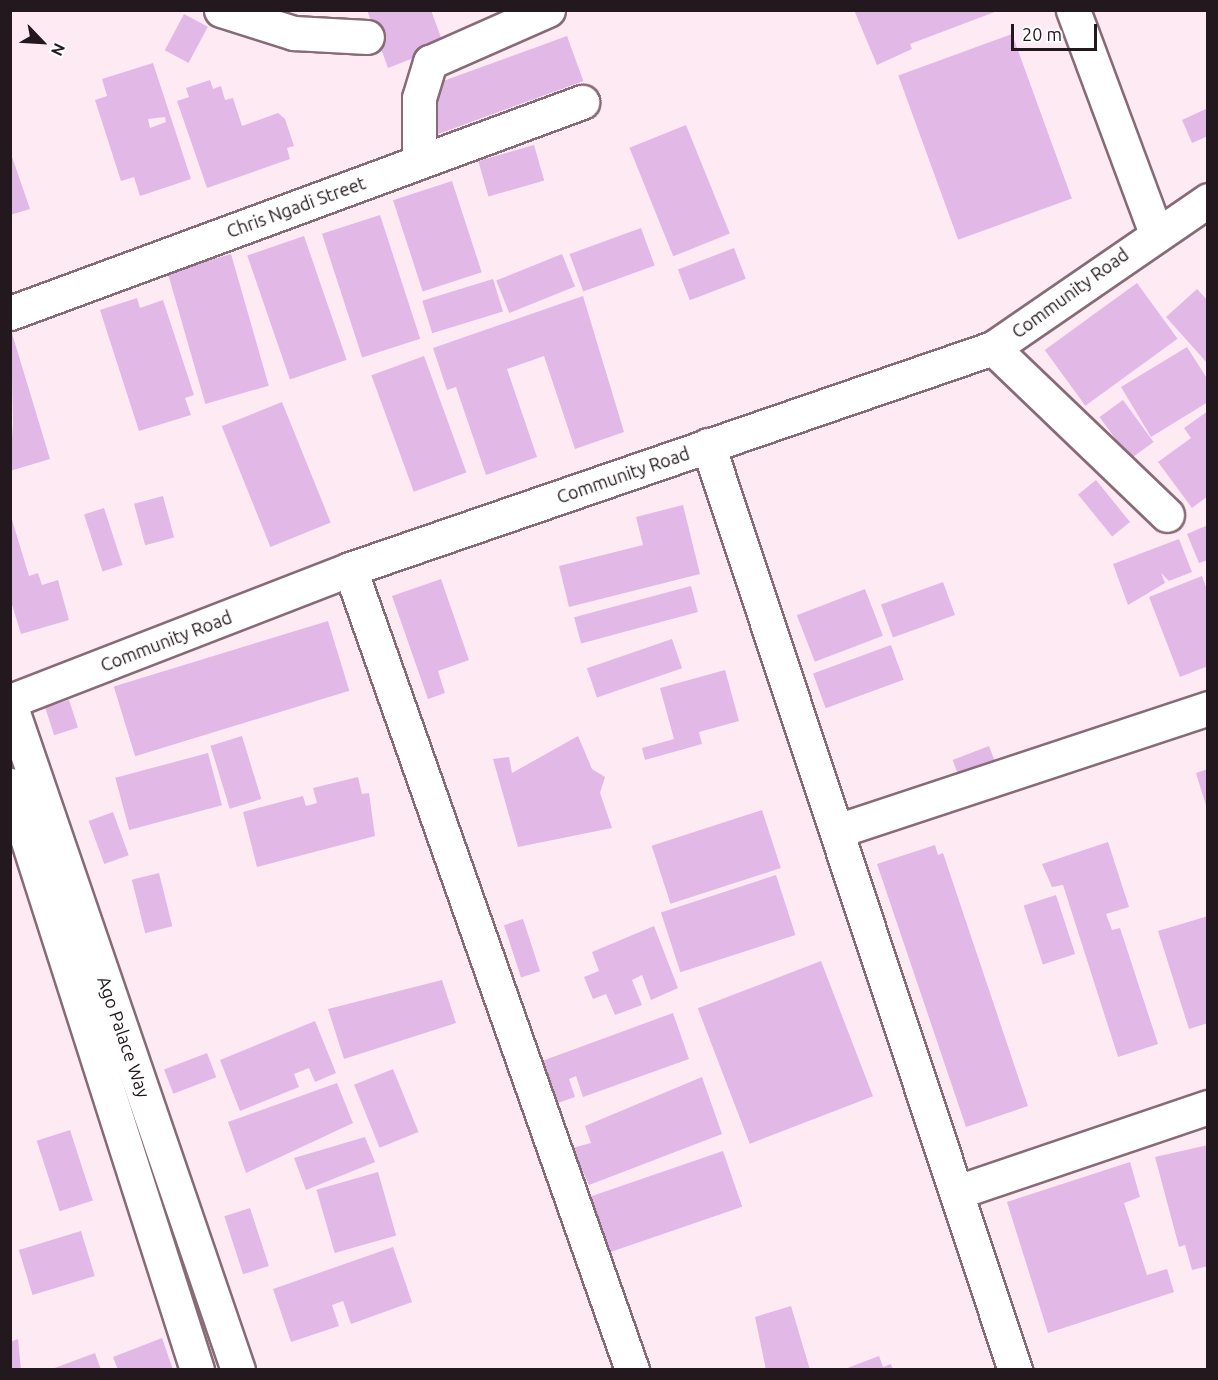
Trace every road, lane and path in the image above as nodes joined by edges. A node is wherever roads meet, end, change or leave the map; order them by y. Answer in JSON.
{"nodes":[{"id":1,"x":221,"y":10,"type":"edge"},
{"id":2,"x":548,"y":10,"type":"edge"},
{"id":3,"x":1073,"y":10,"type":"edge"},
{"id":4,"x":366,"y":37,"type":"dead end"},
{"id":5,"x":582,"y":102,"type":"dead end"},
{"id":6,"x":419,"y":162,"type":"junction"},
{"id":7,"x":1208,"y":200,"type":"edge"},
{"id":8,"x":1155,"y":231,"type":"junction"},
{"id":9,"x":10,"y":313,"type":"edge"},
{"id":10,"x":993,"y":348,"type":"junction"},
{"id":11,"x":708,"y":445,"type":"junction"},
{"id":12,"x":1167,"y":515,"type":"dead end"},
{"id":13,"x":350,"y":569,"type":"junction"},
{"id":14,"x":10,"y":703,"type":"edge"},
{"id":15,"x":1208,"y":708,"type":"edge"},
{"id":16,"x":10,"y":785,"type":"edge"},
{"id":17,"x":840,"y":830,"type":"junction"},
{"id":18,"x":1208,"y":1107,"type":"edge"},
{"id":19,"x":957,"y":1192,"type":"junction"},
{"id":20,"x":196,"y":1370,"type":"edge"},
{"id":21,"x":238,"y":1370,"type":"edge"},
{"id":22,"x":632,"y":1370,"type":"edge"},
{"id":23,"x":1015,"y":1370,"type":"edge"}],
"edges":[{"from":1,"to":4,"type":"street"},
{"from":2,"to":6,"type":"street"},
{"from":3,"to":8,"type":"street"},
{"from":5,"to":6,"type":"street","name":"Chris Ngadi Street"},
{"from":6,"to":9,"type":"street","name":"Chris Ngadi Street"},
{"from":7,"to":8,"type":"street","name":"Community Road"},
{"from":8,"to":10,"type":"street","name":"Community Road"},
{"from":10,"to":11,"type":"street","name":"Community Road"},
{"from":10,"to":12,"type":"street"},
{"from":11,"to":13,"type":"street","name":"Community Road"},
{"from":11,"to":17,"type":"street"},
{"from":13,"to":14,"type":"street","name":"Community Road"},
{"from":13,"to":22,"type":"street"},
{"from":14,"to":21,"type":"street","name":"Ago Palace Way"},
{"from":15,"to":17,"type":"street"},
{"from":16,"to":20,"type":"street","name":"Ago Palace Way"},
{"from":17,"to":19,"type":"street"},
{"from":18,"to":19,"type":"street"},
{"from":19,"to":23,"type":"street"}]}
